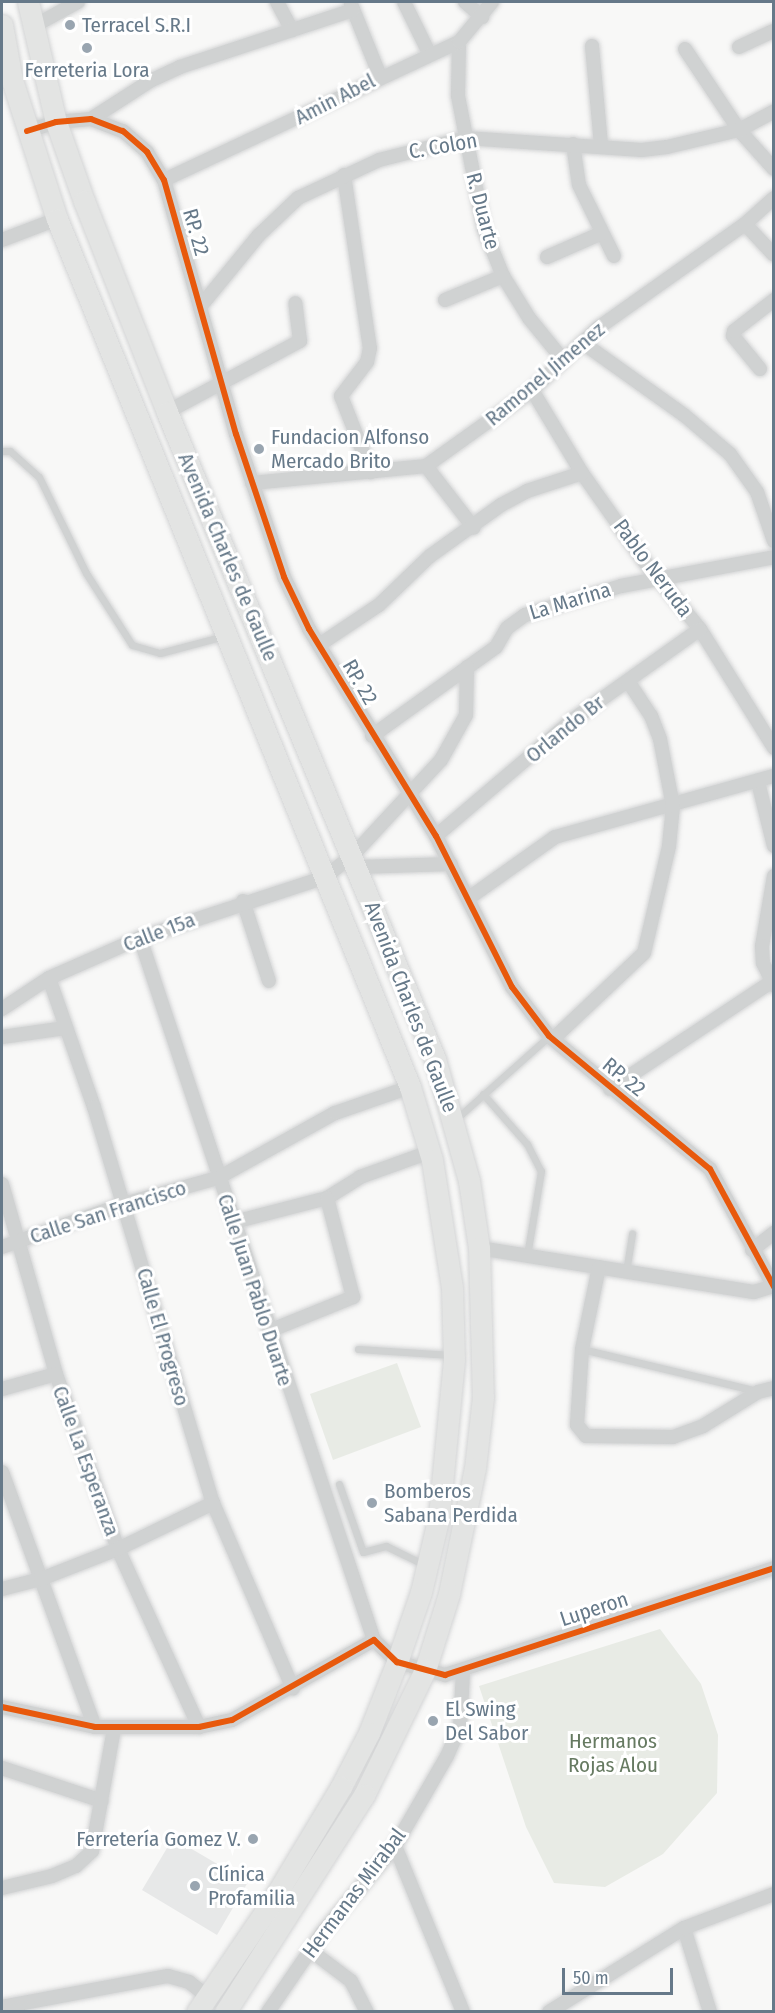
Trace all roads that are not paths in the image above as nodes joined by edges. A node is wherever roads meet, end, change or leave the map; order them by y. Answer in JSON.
{"nodes":[{"id":1,"x":28,"y":2,"type":"edge"},
{"id":2,"x":78,"y":2,"type":"edge"},
{"id":3,"x":277,"y":2,"type":"edge"},
{"id":4,"x":404,"y":2,"type":"edge"},
{"id":5,"x":465,"y":2,"type":"edge"},
{"id":6,"x":492,"y":2,"type":"edge"},
{"id":7,"x":352,"y":6,"type":"edge"},
{"id":8,"x":482,"y":17,"type":"junction"},
{"id":9,"x":2,"y":25,"type":"edge"},
{"id":10,"x":34,"y":26,"type":"junction"},
{"id":11,"x":292,"y":30,"type":"junction"},
{"id":12,"x":774,"y":31,"type":"edge"},
{"id":13,"x":459,"y":42,"type":"junction"},
{"id":14,"x":592,"y":46,"type":"dead end"},
{"id":15,"x":740,"y":47,"type":"dead end"},
{"id":16,"x":685,"y":49,"type":"dead end"},
{"id":17,"x":429,"y":53,"type":"junction"},
{"id":18,"x":380,"y":76,"type":"junction"},
{"id":19,"x":774,"y":111,"type":"edge"},
{"id":20,"x":91,"y":119,"type":"junction"},
{"id":21,"x":56,"y":122,"type":"junction"},
{"id":22,"x":739,"y":130,"type":"junction"},
{"id":23,"x":27,"y":131,"type":"junction"},
{"id":24,"x":466,"y":138,"type":"junction"},
{"id":25,"x":573,"y":144,"type":"junction"},
{"id":26,"x":602,"y":145,"type":"junction"},
{"id":27,"x":774,"y":169,"type":"edge"},
{"id":28,"x":344,"y":175,"type":"junction"},
{"id":29,"x":164,"y":180,"type":"junction"},
{"id":30,"x":774,"y":198,"type":"edge"},
{"id":31,"x":57,"y":219,"type":"junction"},
{"id":32,"x":746,"y":224,"type":"junction"},
{"id":33,"x":602,"y":233,"type":"junction"},
{"id":34,"x":2,"y":240,"type":"edge"},
{"id":35,"x":774,"y":255,"type":"edge"},
{"id":36,"x":614,"y":256,"type":"dead end"},
{"id":37,"x":547,"y":257,"type":"dead end"},
{"id":38,"x":503,"y":276,"type":"junction"},
{"id":39,"x":445,"y":300,"type":"dead end"},
{"id":40,"x":774,"y":300,"type":"edge"},
{"id":41,"x":295,"y":303,"type":"dead end"},
{"id":42,"x":200,"y":307,"type":"junction"},
{"id":43,"x":584,"y":343,"type":"junction"},
{"id":44,"x":564,"y":361,"type":"junction"},
{"id":45,"x":760,"y":369,"type":"dead end"},
{"id":46,"x":222,"y":385,"type":"junction"},
{"id":47,"x":532,"y":390,"type":"junction"},
{"id":48,"x":167,"y":412,"type":"junction"},
{"id":49,"x":2,"y":451,"type":"edge"},
{"id":50,"x":426,"y":466,"type":"junction"},
{"id":51,"x":371,"y":472,"type":"junction"},
{"id":52,"x":582,"y":473,"type":"junction"},
{"id":53,"x":252,"y":483,"type":"junction"},
{"id":54,"x":474,"y":528,"type":"junction"},
{"id":55,"x":774,"y":541,"type":"edge"},
{"id":56,"x":774,"y":557,"type":"edge"},
{"id":57,"x":659,"y":577,"type":"junction"},
{"id":58,"x":700,"y":629,"type":"junction"},
{"id":59,"x":227,"y":635,"type":"junction"},
{"id":60,"x":319,"y":645,"type":"junction"},
{"id":61,"x":466,"y":667,"type":"junction"},
{"id":62,"x":628,"y":681,"type":"junction"},
{"id":63,"x":372,"y":736,"type":"junction"},
{"id":64,"x":774,"y":748,"type":"edge"},
{"id":65,"x":774,"y":776,"type":"edge"},
{"id":66,"x":758,"y":782,"type":"junction"},
{"id":67,"x":410,"y":796,"type":"junction"},
{"id":68,"x":673,"y":806,"type":"junction"},
{"id":69,"x":436,"y":836,"type":"junction"},
{"id":70,"x":774,"y":846,"type":"edge"},
{"id":71,"x":355,"y":861,"type":"junction"},
{"id":72,"x":451,"y":864,"type":"junction"},
{"id":73,"x":774,"y":876,"type":"edge"},
{"id":74,"x":325,"y":877,"type":"junction"},
{"id":75,"x":469,"y":898,"type":"junction"},
{"id":76,"x":243,"y":901,"type":"junction"},
{"id":77,"x":140,"y":938,"type":"junction"},
{"id":78,"x":49,"y":978,"type":"junction"},
{"id":79,"x":269,"y":981,"type":"dead end"},
{"id":80,"x":773,"y":983,"type":"edge"},
{"id":81,"x":2,"y":1009,"type":"edge"},
{"id":82,"x":65,"y":1028,"type":"junction"},
{"id":83,"x":2,"y":1037,"type":"edge"},
{"id":84,"x":551,"y":1038,"type":"junction"},
{"id":85,"x":410,"y":1087,"type":"junction"},
{"id":86,"x":610,"y":1089,"type":"junction"},
{"id":87,"x":483,"y":1094,"type":"junction"},
{"id":88,"x":454,"y":1120,"type":"junction"},
{"id":89,"x":430,"y":1152,"type":"junction"},
{"id":90,"x":218,"y":1178,"type":"junction"},
{"id":91,"x":2,"y":1184,"type":"edge"},
{"id":92,"x":327,"y":1198,"type":"junction"},
{"id":93,"x":124,"y":1204,"type":"junction"},
{"id":94,"x":234,"y":1222,"type":"junction"},
{"id":95,"x":632,"y":1233,"type":"dead end"},
{"id":96,"x":774,"y":1233,"type":"edge"},
{"id":97,"x":17,"y":1242,"type":"junction"},
{"id":98,"x":2,"y":1247,"type":"edge"},
{"id":99,"x":479,"y":1248,"type":"junction"},
{"id":100,"x":752,"y":1250,"type":"junction"},
{"id":101,"x":527,"y":1256,"type":"junction"},
{"id":102,"x":599,"y":1267,"type":"junction"},
{"id":103,"x":626,"y":1272,"type":"junction"},
{"id":104,"x":773,"y":1286,"type":"edge"},
{"id":105,"x":269,"y":1331,"type":"junction"},
{"id":106,"x":358,"y":1349,"type":"dead end"},
{"id":107,"x":582,"y":1349,"type":"junction"},
{"id":108,"x":453,"y":1356,"type":"junction"},
{"id":109,"x":56,"y":1374,"type":"junction"},
{"id":110,"x":774,"y":1388,"type":"edge"},
{"id":111,"x":2,"y":1389,"type":"edge"},
{"id":112,"x":759,"y":1392,"type":"junction"},
{"id":113,"x":2,"y":1472,"type":"edge"},
{"id":114,"x":339,"y":1484,"type":"dead end"},
{"id":115,"x":213,"y":1503,"type":"junction"},
{"id":116,"x":118,"y":1549,"type":"junction"},
{"id":117,"x":427,"y":1567,"type":"junction"},
{"id":118,"x":774,"y":1568,"type":"edge"},
{"id":119,"x":41,"y":1579,"type":"junction"},
{"id":120,"x":2,"y":1589,"type":"edge"},
{"id":121,"x":374,"y":1640,"type":"junction"},
{"id":122,"x":397,"y":1662,"type":"junction"},
{"id":123,"x":425,"y":1670,"type":"junction"},
{"id":124,"x":463,"y":1671,"type":"junction"},
{"id":125,"x":293,"y":1689,"type":"junction"},
{"id":126,"x":2,"y":1707,"type":"edge"},
{"id":127,"x":95,"y":1727,"type":"junction"},
{"id":128,"x":199,"y":1727,"type":"junction"},
{"id":129,"x":114,"y":1728,"type":"junction"},
{"id":130,"x":2,"y":1768,"type":"edge"},
{"id":131,"x":102,"y":1801,"type":"junction"},
{"id":132,"x":395,"y":1846,"type":"junction"},
{"id":133,"x":2,"y":1888,"type":"edge"},
{"id":134,"x":774,"y":1894,"type":"edge"},
{"id":135,"x":684,"y":1928,"type":"junction"},
{"id":136,"x":310,"y":1950,"type":"junction"},
{"id":137,"x":202,"y":2004,"type":"edge"},
{"id":138,"x":2,"y":2007,"type":"edge"},
{"id":139,"x":225,"y":2012,"type":"edge"},
{"id":140,"x":268,"y":2012,"type":"edge"},
{"id":141,"x":367,"y":2012,"type":"edge"},
{"id":142,"x":463,"y":2012,"type":"edge"},
{"id":143,"x":549,"y":2012,"type":"edge"},
{"id":144,"x":710,"y":2012,"type":"edge"}],
"edges":[{"from":1,"to":10,"type":"main road","name":"Avenida Charles de Gaulle"},
{"from":2,"to":10,"type":"street"},
{"from":3,"to":11,"type":"street"},
{"from":4,"to":17,"type":"street"},
{"from":5,"to":8,"type":"street"},
{"from":6,"to":8,"type":"street","name":"Amin Abel"},
{"from":7,"to":11,"type":"street"},
{"from":7,"to":18,"type":"street"},
{"from":8,"to":13,"type":"street","name":"Amin Abel"},
{"from":9,"to":23,"type":"main road","name":"Avenida Charles de Gaulle"},
{"from":10,"to":21,"type":"main road","name":"Avenida Charles de Gaulle"},
{"from":11,"to":20,"type":"street"},
{"from":12,"to":15,"type":"street"},
{"from":13,"to":17,"type":"street","name":"Amin Abel"},
{"from":13,"to":24,"type":"street","name":"R. Duarte"},
{"from":14,"to":26,"type":"street"},
{"from":16,"to":22,"type":"street"},
{"from":17,"to":18,"type":"street","name":"Amin Abel"},
{"from":18,"to":29,"type":"street","name":"Amin Abel"},
{"from":19,"to":22,"type":"street","name":"C. Colon"},
{"from":20,"to":21,"type":"street","name":"RP. 22"},
{"from":20,"to":29,"type":"street","name":"RP. 22"},
{"from":21,"to":23,"type":"street","name":"RP. 22"},
{"from":21,"to":48,"type":"main road","name":"Avenida Charles de Gaulle"},
{"from":22,"to":26,"type":"street","name":"C. Colon"},
{"from":22,"to":27,"type":"street"},
{"from":23,"to":31,"type":"main road","name":"Avenida Charles de Gaulle"},
{"from":24,"to":25,"type":"street","name":"C. Colon"},
{"from":24,"to":28,"type":"street","name":"C. Colon"},
{"from":24,"to":38,"type":"street","name":"R. Duarte"},
{"from":25,"to":26,"type":"street","name":"C. Colon"},
{"from":25,"to":33,"type":"street"},
{"from":28,"to":42,"type":"street","name":"C. Colon"},
{"from":28,"to":51,"type":"street"},
{"from":29,"to":42,"type":"street","name":"RP. 22"},
{"from":30,"to":32,"type":"street","name":"Ramonel Jimenez"},
{"from":31,"to":34,"type":"street"},
{"from":31,"to":59,"type":"main road","name":"Avenida Charles de Gaulle"},
{"from":32,"to":35,"type":"street"},
{"from":32,"to":43,"type":"street","name":"Ramonel Jimenez"},
{"from":33,"to":36,"type":"street"},
{"from":33,"to":37,"type":"street"},
{"from":38,"to":39,"type":"street"},
{"from":38,"to":44,"type":"street","name":"R. Duarte"},
{"from":40,"to":45,"type":"street"},
{"from":41,"to":46,"type":"street"},
{"from":42,"to":46,"type":"street","name":"RP. 22"},
{"from":43,"to":44,"type":"street","name":"Ramonel Jimenez"},
{"from":43,"to":55,"type":"street"},
{"from":44,"to":47,"type":"street","name":"Ramonel Jimenez"},
{"from":46,"to":48,"type":"street"},
{"from":46,"to":53,"type":"street","name":"RP. 22"},
{"from":47,"to":50,"type":"street","name":"Ramonel Jimenez"},
{"from":47,"to":52,"type":"street","name":"Pablo Neruda"},
{"from":48,"to":71,"type":"main road","name":"Avenida Charles de Gaulle"},
{"from":49,"to":59,"type":"lane"},
{"from":50,"to":51,"type":"street","name":"Ramonel Jimenez"},
{"from":50,"to":54,"type":"street"},
{"from":51,"to":53,"type":"street","name":"Ramonel Jimenez"},
{"from":52,"to":54,"type":"street"},
{"from":52,"to":57,"type":"street","name":"Pablo Neruda"},
{"from":53,"to":60,"type":"street","name":"RP. 22"},
{"from":54,"to":60,"type":"street"},
{"from":56,"to":57,"type":"street","name":"La Marina"},
{"from":57,"to":58,"type":"street","name":"Pablo Neruda"},
{"from":57,"to":61,"type":"street","name":"La Marina"},
{"from":58,"to":62,"type":"street","name":"Orlando Br"},
{"from":58,"to":64,"type":"street","name":"Pablo Neruda"},
{"from":59,"to":74,"type":"main road","name":"Avenida Charles de Gaulle"},
{"from":60,"to":63,"type":"street","name":"RP. 22"},
{"from":61,"to":63,"type":"street","name":"La Marina"},
{"from":61,"to":67,"type":"street"},
{"from":62,"to":68,"type":"street"},
{"from":62,"to":69,"type":"street","name":"Orlando Br"},
{"from":63,"to":67,"type":"street","name":"RP. 22"},
{"from":65,"to":66,"type":"street"},
{"from":66,"to":68,"type":"street"},
{"from":66,"to":70,"type":"street"},
{"from":67,"to":69,"type":"street","name":"RP. 22"},
{"from":67,"to":71,"type":"street"},
{"from":68,"to":75,"type":"street"},
{"from":68,"to":84,"type":"street"},
{"from":69,"to":72,"type":"street","name":"RP. 22"},
{"from":71,"to":72,"type":"street"},
{"from":71,"to":74,"type":"street"},
{"from":71,"to":88,"type":"main road","name":"Avenida Charles de Gaulle"},
{"from":72,"to":75,"type":"street","name":"RP. 22"},
{"from":73,"to":80,"type":"street"},
{"from":74,"to":76,"type":"street","name":"Calle 15a"},
{"from":74,"to":85,"type":"main road","name":"Avenida Charles de Gaulle"},
{"from":75,"to":84,"type":"street","name":"RP. 22"},
{"from":76,"to":77,"type":"street","name":"Calle 15a"},
{"from":76,"to":79,"type":"street"},
{"from":77,"to":78,"type":"street","name":"Calle 15a"},
{"from":77,"to":90,"type":"street","name":"Calle Juan Pablo Duarte"},
{"from":78,"to":81,"type":"street","name":"Calle 15a"},
{"from":78,"to":82,"type":"street","name":"Calle El Progreso"},
{"from":80,"to":86,"type":"street"},
{"from":82,"to":83,"type":"street"},
{"from":82,"to":93,"type":"street","name":"Calle El Progreso"},
{"from":84,"to":86,"type":"street","name":"RP. 22"},
{"from":84,"to":87,"type":"lane"},
{"from":85,"to":89,"type":"main road","name":"Avenida Charles de Gaulle"},
{"from":85,"to":90,"type":"street","name":"Calle San Francisco"},
{"from":86,"to":100,"type":"street","name":"RP. 22"},
{"from":87,"to":88,"type":"lane"},
{"from":87,"to":101,"type":"lane"},
{"from":88,"to":99,"type":"main road","name":"Avenida Charles de Gaulle"},
{"from":89,"to":92,"type":"street"},
{"from":89,"to":108,"type":"main road","name":"Avenida Charles de Gaulle"},
{"from":90,"to":93,"type":"street","name":"Calle San Francisco"},
{"from":90,"to":94,"type":"street","name":"Calle Juan Pablo Duarte"},
{"from":91,"to":97,"type":"street","name":"Calle La Esperanza"},
{"from":92,"to":94,"type":"street"},
{"from":92,"to":105,"type":"street"},
{"from":93,"to":97,"type":"street","name":"Calle San Francisco"},
{"from":93,"to":115,"type":"street","name":"Calle El Progreso"},
{"from":94,"to":105,"type":"street","name":"Calle Juan Pablo Duarte"},
{"from":95,"to":103,"type":"lane"},
{"from":96,"to":100,"type":"street"},
{"from":97,"to":98,"type":"street","name":"Calle San Francisco"},
{"from":97,"to":109,"type":"street","name":"Calle La Esperanza"},
{"from":99,"to":101,"type":"street"},
{"from":99,"to":123,"type":"main road","name":"Avenida Charles de Gaulle"},
{"from":100,"to":104,"type":"street","name":"RP. 22"},
{"from":101,"to":102,"type":"street"},
{"from":102,"to":103,"type":"street"},
{"from":102,"to":107,"type":"street"},
{"from":103,"to":104,"type":"street"},
{"from":105,"to":121,"type":"street","name":"Calle Juan Pablo Duarte"},
{"from":106,"to":108,"type":"lane"},
{"from":107,"to":112,"type":"lane"},
{"from":107,"to":112,"type":"street"},
{"from":108,"to":117,"type":"main road","name":"Avenida Charles de Gaulle"},
{"from":109,"to":111,"type":"street"},
{"from":109,"to":116,"type":"street","name":"Calle La Esperanza"},
{"from":110,"to":112,"type":"street"},
{"from":113,"to":119,"type":"street"},
{"from":114,"to":117,"type":"lane"},
{"from":115,"to":116,"type":"street"},
{"from":115,"to":125,"type":"street","name":"Calle El Progreso"},
{"from":116,"to":119,"type":"street"},
{"from":116,"to":128,"type":"street","name":"Calle La Esperanza"},
{"from":117,"to":122,"type":"main road","name":"Avenida Charles de Gaulle"},
{"from":118,"to":124,"type":"street","name":"Luperon"},
{"from":119,"to":120,"type":"street"},
{"from":119,"to":127,"type":"street"},
{"from":121,"to":122,"type":"street"},
{"from":121,"to":125,"type":"street"},
{"from":122,"to":123,"type":"street","name":"Luperon"},
{"from":122,"to":137,"type":"main road","name":"Avenida Charles de Gaulle"},
{"from":123,"to":124,"type":"street","name":"Luperon"},
{"from":123,"to":139,"type":"main road","name":"Avenida Charles de Gaulle"},
{"from":124,"to":132,"type":"street","name":"Hermanas Mirabal"},
{"from":125,"to":128,"type":"street"},
{"from":126,"to":127,"type":"street"},
{"from":127,"to":129,"type":"street"},
{"from":128,"to":129,"type":"street"},
{"from":129,"to":131,"type":"street"},
{"from":130,"to":131,"type":"street"},
{"from":131,"to":133,"type":"street"},
{"from":132,"to":136,"type":"street","name":"Hermanas Mirabal"},
{"from":132,"to":142,"type":"street"},
{"from":134,"to":135,"type":"street"},
{"from":135,"to":143,"type":"street"},
{"from":135,"to":144,"type":"street"},
{"from":136,"to":140,"type":"street","name":"Hermanas Mirabal"},
{"from":136,"to":141,"type":"street"},
{"from":137,"to":138,"type":"street"}]}
